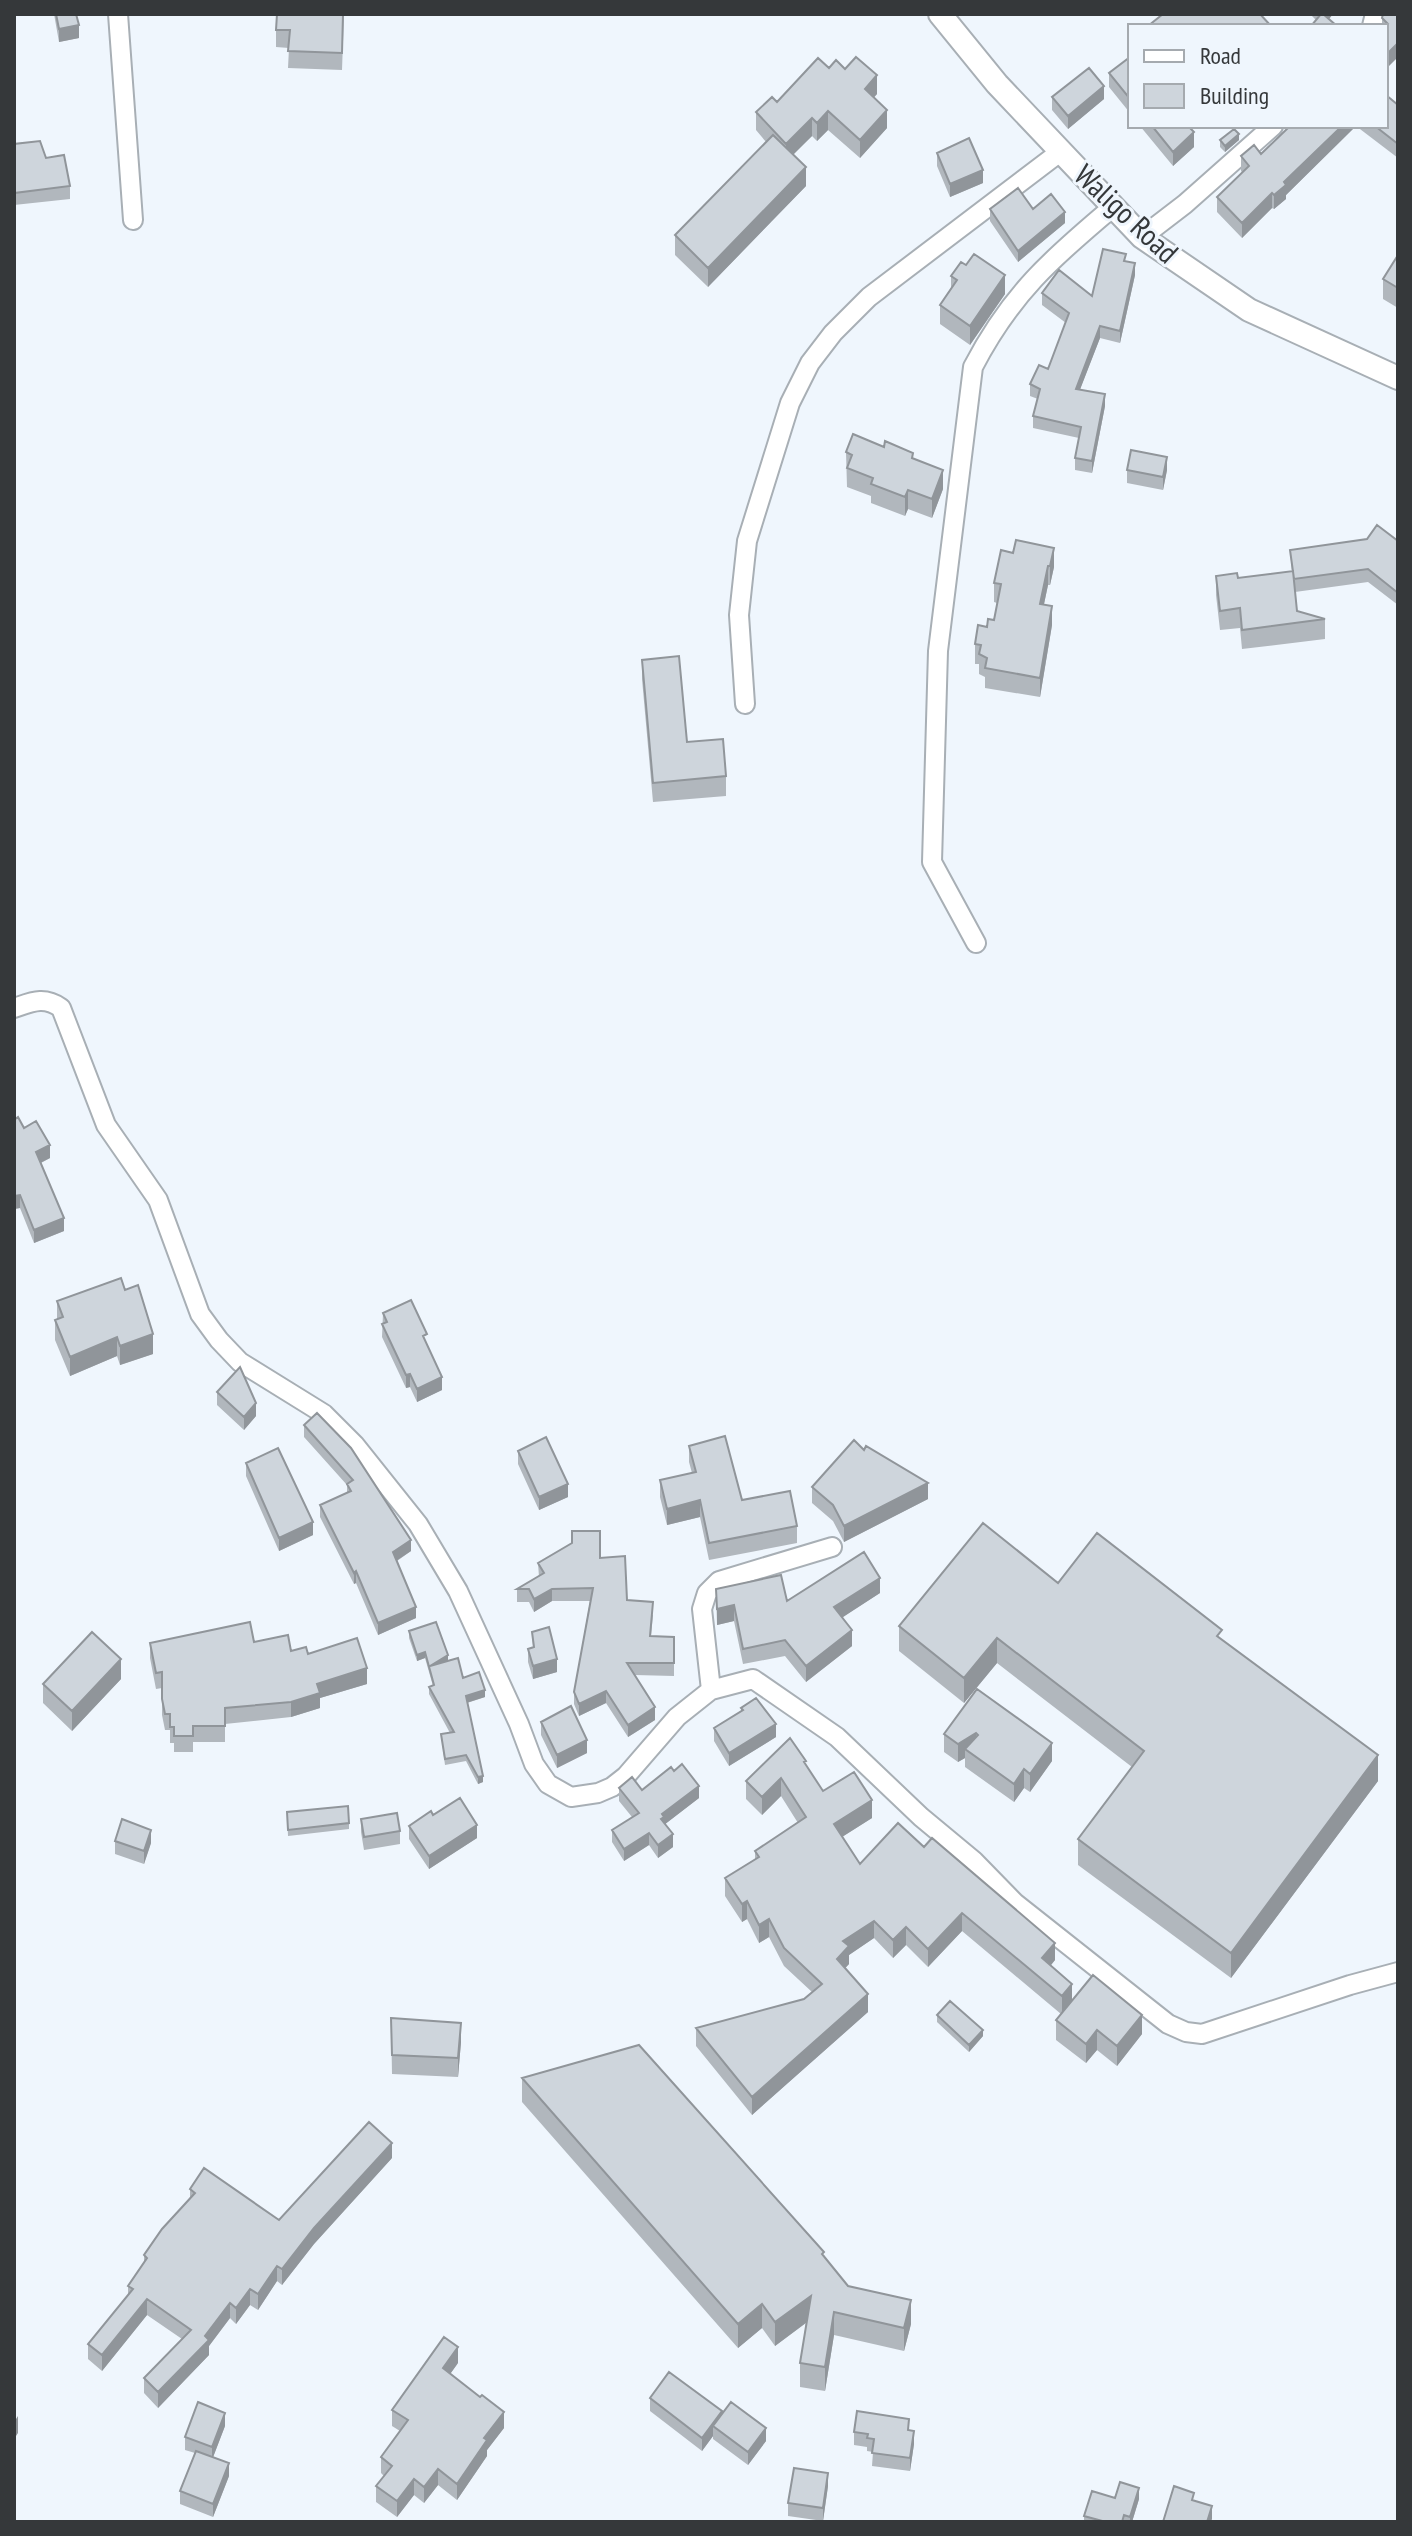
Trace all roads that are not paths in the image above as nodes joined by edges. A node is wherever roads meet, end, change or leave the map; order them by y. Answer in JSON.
{"nodes":[{"id":1,"x":118,"y":14,"type":"edge"},
{"id":2,"x":940,"y":14,"type":"edge"},
{"id":3,"x":1271,"y":128,"type":"edge"},
{"id":4,"x":1060,"y":152,"type":"junction"},
{"id":5,"x":1113,"y":207,"type":"junction"},
{"id":6,"x":133,"y":220,"type":"dead end"},
{"id":7,"x":1142,"y":237,"type":"junction"},
{"id":8,"x":1398,"y":378,"type":"edge"},
{"id":9,"x":745,"y":704,"type":"dead end"},
{"id":10,"x":976,"y":943,"type":"dead end"},
{"id":11,"x":14,"y":1008,"type":"edge"},
{"id":12,"x":832,"y":1547,"type":"dead end"},
{"id":13,"x":711,"y":1690,"type":"junction"},
{"id":14,"x":1398,"y":1972,"type":"edge"}],
"edges":[{"from":1,"to":6,"type":"street"},
{"from":2,"to":4,"type":"street","name":"Waligo Road"},
{"from":3,"to":7,"type":"street"},
{"from":4,"to":5,"type":"street","name":"Waligo Road"},
{"from":4,"to":9,"type":"street"},
{"from":5,"to":7,"type":"street","name":"Waligo Road"},
{"from":5,"to":10,"type":"street"},
{"from":7,"to":8,"type":"street","name":"Waligo Road"},
{"from":11,"to":13,"type":"street"},
{"from":12,"to":13,"type":"street"},
{"from":13,"to":14,"type":"street"}]}
